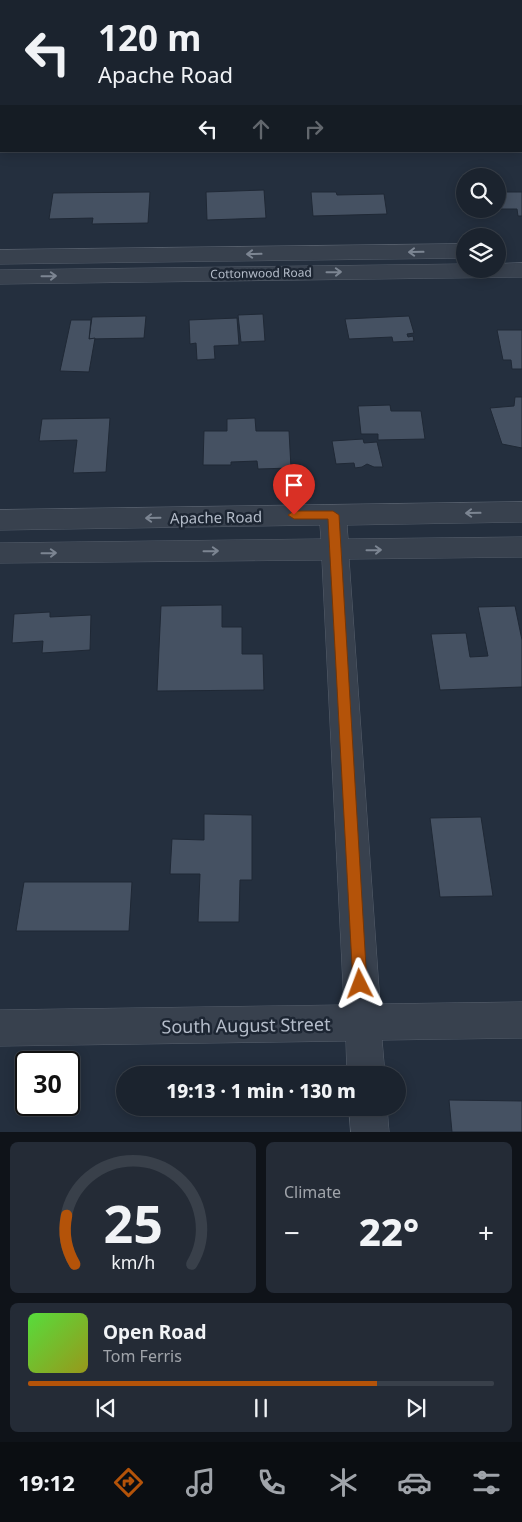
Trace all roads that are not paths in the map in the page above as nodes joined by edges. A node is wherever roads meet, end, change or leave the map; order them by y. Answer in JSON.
{"nodes":[{"id":1,"x":456,"y":251,"type":"edge"},
{"id":2,"x":506,"y":251,"type":"edge"},
{"id":3,"x":522,"y":251,"type":"edge"},
{"id":4,"x":0,"y":256,"type":"edge"},
{"id":5,"x":522,"y":270,"type":"edge"},
{"id":6,"x":0,"y":276,"type":"edge"},
{"id":7,"x":522,"y":512,"type":"edge"},
{"id":8,"x":333,"y":515,"type":"junction"},
{"id":9,"x":0,"y":520,"type":"edge"},
{"id":10,"x":522,"y":547,"type":"edge"},
{"id":11,"x":335,"y":550,"type":"junction"},
{"id":12,"x":0,"y":553,"type":"edge"},
{"id":13,"x":522,"y":1020,"type":"edge"},
{"id":14,"x":362,"y":1023,"type":"junction"},
{"id":15,"x":0,"y":1028,"type":"edge"},
{"id":16,"x":365,"y":1066,"type":"edge"},
{"id":17,"x":369,"y":1116,"type":"edge"},
{"id":18,"x":370,"y":1132,"type":"edge"}],
"edges":[{"from":1,"to":4,"type":"street","name":"Cottonwood Road","one_way":true},
{"from":2,"to":3,"type":"street"},
{"from":6,"to":5,"type":"street","name":"Cottonwood Road","one_way":true},
{"from":7,"to":8,"type":"street","name":"Apache Road","one_way":true},
{"from":8,"to":9,"type":"street","name":"Apache Road","one_way":true},
{"from":8,"to":11,"type":"street"},
{"from":11,"to":10,"type":"street","one_way":true},
{"from":12,"to":11,"type":"street","one_way":true},
{"from":11,"to":14,"type":"street"},
{"from":13,"to":14,"type":"street","name":"South August Street"},
{"from":14,"to":15,"type":"street","name":"South August Street"},
{"from":14,"to":16,"type":"street"},
{"from":17,"to":18,"type":"street"}]}
